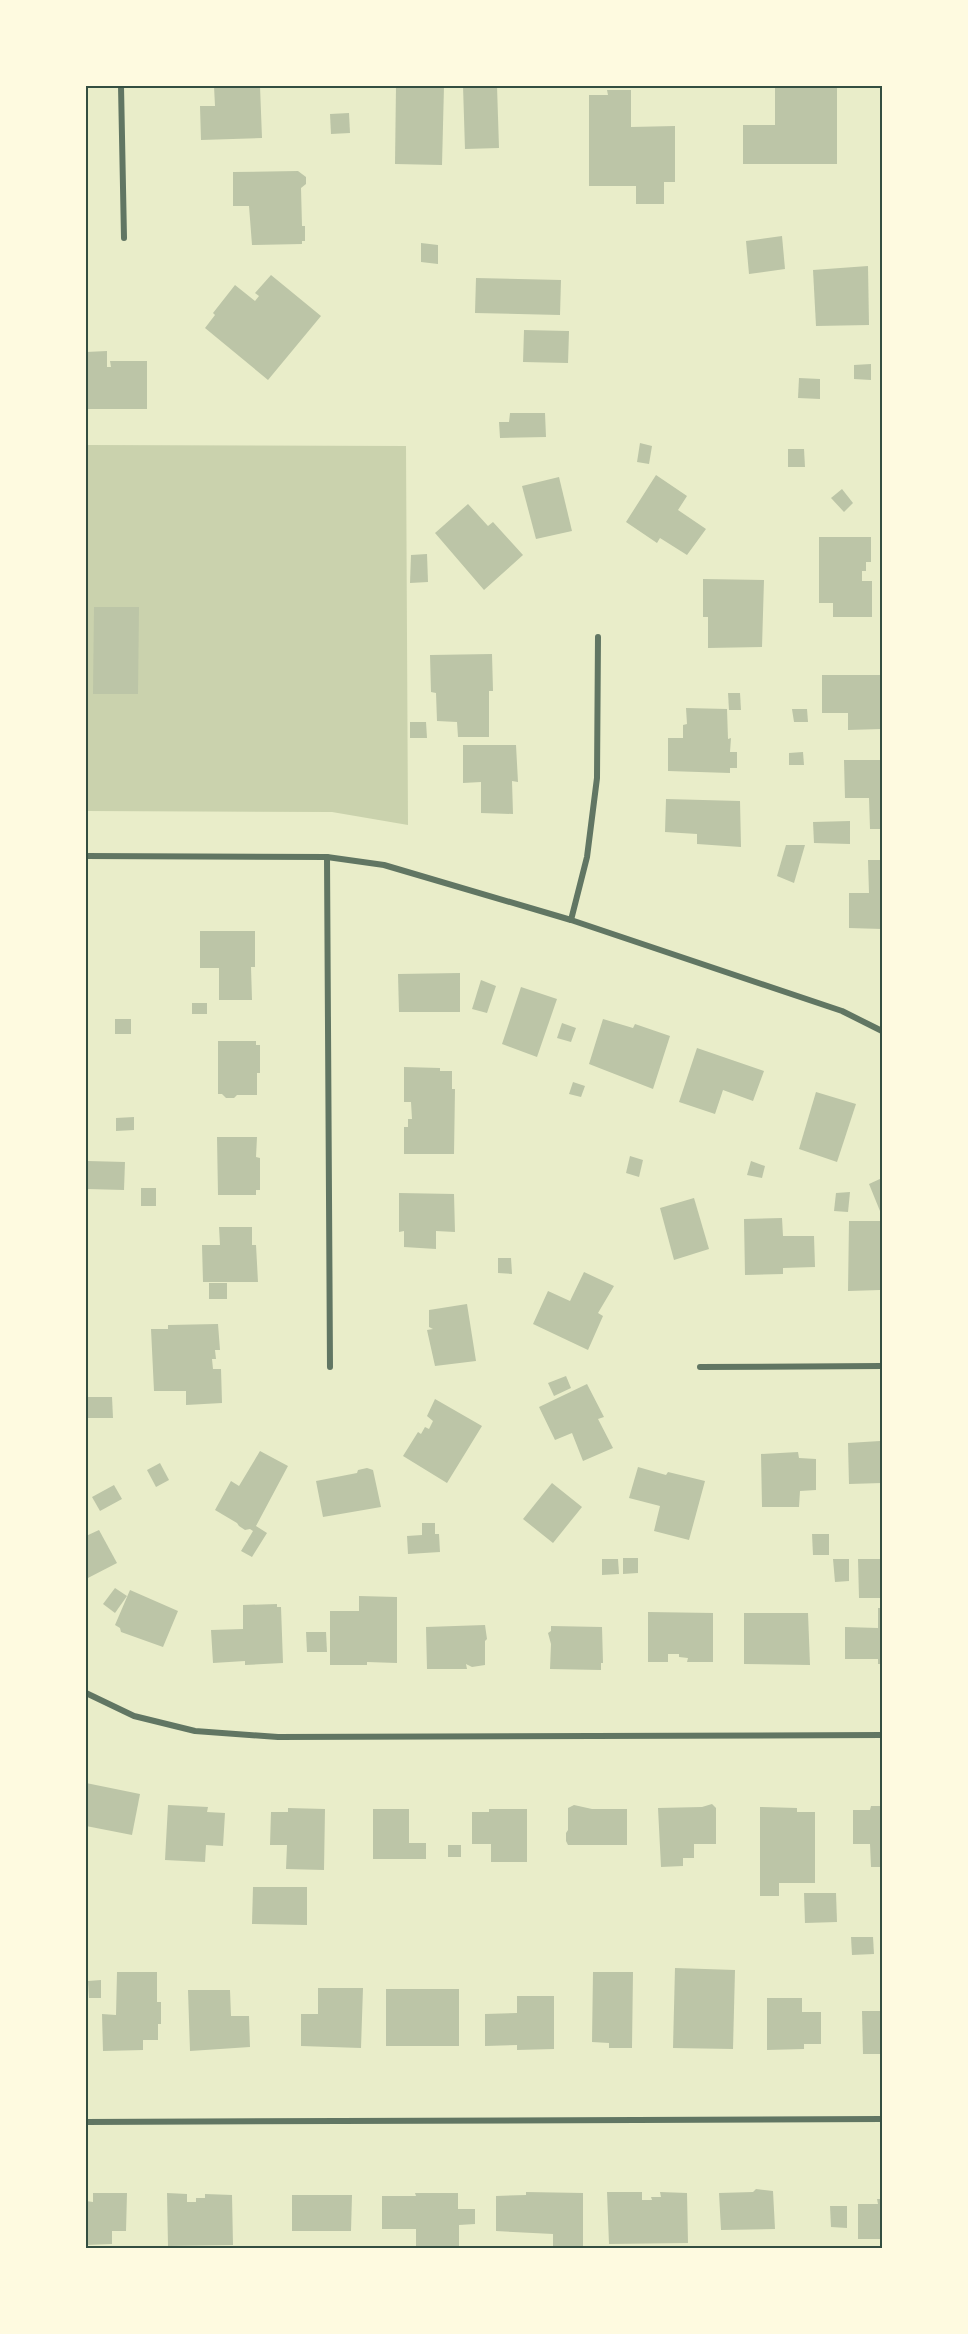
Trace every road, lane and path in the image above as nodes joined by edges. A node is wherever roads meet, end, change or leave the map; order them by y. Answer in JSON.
{"nodes":[{"id":1,"x":121,"y":86,"type":"edge"},
{"id":2,"x":123,"y":238,"type":"dead end"},
{"id":3,"x":598,"y":637,"type":"dead end"},
{"id":4,"x":86,"y":856,"type":"edge"},
{"id":5,"x":327,"y":857,"type":"junction"},
{"id":6,"x":571,"y":920,"type":"junction"},
{"id":7,"x":882,"y":1031,"type":"edge"},
{"id":8,"x":882,"y":1366,"type":"edge"},
{"id":9,"x":330,"y":1367,"type":"dead end"},
{"id":10,"x":700,"y":1367,"type":"dead end"},
{"id":11,"x":86,"y":1693,"type":"edge"},
{"id":12,"x":882,"y":1735,"type":"edge"},
{"id":13,"x":882,"y":2119,"type":"edge"},
{"id":14,"x":86,"y":2122,"type":"edge"}],
"edges":[{"from":1,"to":2,"type":"street"},
{"from":3,"to":6,"type":"street"},
{"from":4,"to":5,"type":"street"},
{"from":5,"to":6,"type":"street"},
{"from":5,"to":9,"type":"street"},
{"from":6,"to":7,"type":"street"},
{"from":8,"to":10,"type":"street"},
{"from":11,"to":12,"type":"street"},
{"from":13,"to":14,"type":"street"}]}
